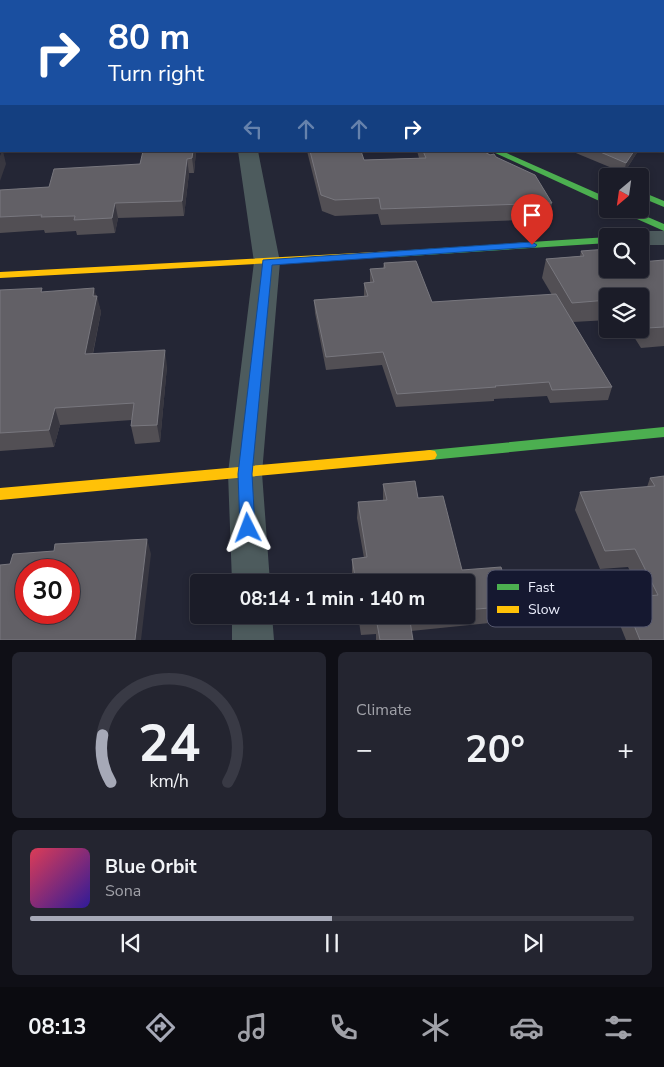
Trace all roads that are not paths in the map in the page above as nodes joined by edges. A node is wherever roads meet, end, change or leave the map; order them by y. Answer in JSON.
{"nodes":[{"id":1,"x":248,"y":152,"type":"edge"},
{"id":2,"x":497,"y":152,"type":"edge"},
{"id":3,"x":599,"y":198,"type":"edge"},
{"id":4,"x":649,"y":210,"type":"edge"},
{"id":5,"x":640,"y":218,"type":"edge"},
{"id":6,"x":659,"y":228,"type":"edge"},
{"id":7,"x":599,"y":241,"type":"edge"},
{"id":8,"x":267,"y":262,"type":"junction"},
{"id":9,"x":0,"y":275,"type":"edge"},
{"id":10,"x":664,"y":432,"type":"edge"},
{"id":11,"x":245,"y":474,"type":"junction"},
{"id":12,"x":0,"y":494,"type":"edge"},
{"id":13,"x":250,"y":574,"type":"edge"},
{"id":14,"x":253,"y":624,"type":"edge"},
{"id":15,"x":254,"y":640,"type":"edge"}],
"edges":[{"from":1,"to":8,"type":"street"},
{"from":2,"to":3,"type":"street"},
{"from":4,"to":6,"type":"street"},
{"from":5,"to":6,"type":"street"},
{"from":7,"to":8,"type":"street"},
{"from":8,"to":9,"type":"street"},
{"from":8,"to":11,"type":"street"},
{"from":10,"to":11,"type":"street"},
{"from":11,"to":12,"type":"street"},
{"from":11,"to":13,"type":"street"},
{"from":14,"to":15,"type":"street"}]}
